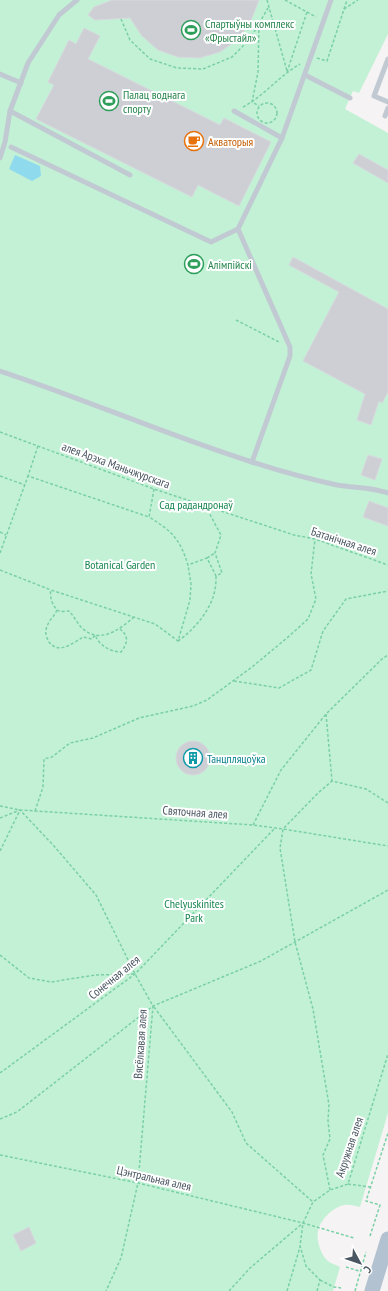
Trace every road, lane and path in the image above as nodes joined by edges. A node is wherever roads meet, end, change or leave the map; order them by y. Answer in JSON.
{"nodes":[{"id":1,"x":77,"y":0,"type":"edge"},
{"id":2,"x":266,"y":0,"type":"edge"},
{"id":3,"x":285,"y":0,"type":"edge"},
{"id":4,"x":331,"y":0,"type":"edge"},
{"id":5,"x":347,"y":0,"type":"edge"},
{"id":6,"x":358,"y":0,"type":"edge"},
{"id":7,"x":268,"y":8,"type":"junction"},
{"id":8,"x":344,"y":9,"type":"junction"},
{"id":9,"x":307,"y":12,"type":"junction"},
{"id":10,"x":318,"y":18,"type":"dead end"},
{"id":11,"x":121,"y":19,"type":"dead end"},
{"id":12,"x":259,"y":24,"type":"junction"},
{"id":13,"x":312,"y":56,"type":"junction"},
{"id":14,"x":388,"y":59,"type":"edge"},
{"id":15,"x":287,"y":72,"type":"junction"},
{"id":16,"x":0,"y":74,"type":"edge"},
{"id":17,"x":305,"y":75,"type":"junction"},
{"id":18,"x":21,"y":83,"type":"junction"},
{"id":19,"x":350,"y":98,"type":"dead end"},
{"id":20,"x":252,"y":102,"type":"junction"},
{"id":21,"x":388,"y":102,"type":"edge"},
{"id":22,"x":259,"y":106,"type":"junction"},
{"id":23,"x":388,"y":108,"type":"edge"},
{"id":24,"x":10,"y":111,"type":"junction"},
{"id":25,"x":234,"y":111,"type":"joint"},
{"id":26,"x":384,"y":116,"type":"dead end"},
{"id":27,"x":3,"y":137,"type":"edge"},
{"id":28,"x":282,"y":138,"type":"junction"},
{"id":29,"x":11,"y":147,"type":"dead end"},
{"id":30,"x":0,"y":158,"type":"edge"},
{"id":31,"x":130,"y":175,"type":"dead end"},
{"id":32,"x":238,"y":229,"type":"junction"},
{"id":33,"x":236,"y":320,"type":"dead end"},
{"id":34,"x":290,"y":347,"type":"junction"},
{"id":35,"x":0,"y":371,"type":"edge"},
{"id":36,"x":0,"y":432,"type":"edge"},
{"id":37,"x":38,"y":446,"type":"junction"},
{"id":38,"x":252,"y":462,"type":"junction"},
{"id":39,"x":0,"y":476,"type":"edge"},
{"id":40,"x":28,"y":476,"type":"junction"},
{"id":41,"x":25,"y":485,"type":"junction"},
{"id":42,"x":154,"y":489,"type":"junction"},
{"id":43,"x":388,"y":493,"type":"edge"},
{"id":44,"x":206,"y":506,"type":"junction"},
{"id":45,"x":149,"y":517,"type":"junction"},
{"id":46,"x":0,"y":532,"type":"edge"},
{"id":47,"x":6,"y":535,"type":"junction"},
{"id":48,"x":294,"y":535,"type":"joint"},
{"id":49,"x":315,"y":539,"type":"junction"},
{"id":50,"x":0,"y":553,"type":"edge"},
{"id":51,"x":215,"y":553,"type":"junction"},
{"id":52,"x":207,"y":558,"type":"junction"},
{"id":53,"x":188,"y":565,"type":"junction"},
{"id":54,"x":388,"y":565,"type":"edge"},
{"id":55,"x":0,"y":570,"type":"edge"},
{"id":56,"x":216,"y":576,"type":"junction"},
{"id":57,"x":51,"y":590,"type":"junction"},
{"id":58,"x":388,"y":591,"type":"edge"},
{"id":59,"x":57,"y":610,"type":"junction"},
{"id":60,"x":134,"y":617,"type":"junction"},
{"id":61,"x":120,"y":629,"type":"junction"},
{"id":62,"x":95,"y":635,"type":"junction"},
{"id":63,"x":178,"y":641,"type":"junction"},
{"id":64,"x":388,"y":655,"type":"edge"},
{"id":65,"x":234,"y":681,"type":"junction"},
{"id":66,"x":326,"y":714,"type":"junction"},
{"id":67,"x":332,"y":782,"type":"junction"},
{"id":68,"x":388,"y":803,"type":"edge"},
{"id":69,"x":0,"y":806,"type":"edge"},
{"id":70,"x":20,"y":810,"type":"junction"},
{"id":71,"x":35,"y":811,"type":"junction"},
{"id":72,"x":0,"y":818,"type":"edge"},
{"id":73,"x":253,"y":825,"type":"junction"},
{"id":74,"x":275,"y":828,"type":"junction"},
{"id":75,"x":283,"y":828,"type":"junction"},
{"id":76,"x":388,"y":846,"type":"edge"},
{"id":77,"x":0,"y":851,"type":"edge"},
{"id":78,"x":388,"y":890,"type":"edge"},
{"id":79,"x":296,"y":942,"type":"junction"},
{"id":80,"x":0,"y":955,"type":"edge"},
{"id":81,"x":135,"y":974,"type":"junction"},
{"id":82,"x":153,"y":1006,"type":"junction"},
{"id":83,"x":388,"y":1054,"type":"edge"},
{"id":84,"x":0,"y":1073,"type":"edge"},
{"id":85,"x":0,"y":1120,"type":"edge"},
{"id":86,"x":388,"y":1133,"type":"edge"},
{"id":87,"x":0,"y":1155,"type":"edge"},
{"id":88,"x":138,"y":1183,"type":"junction"},
{"id":89,"x":348,"y":1184,"type":"junction"},
{"id":90,"x":370,"y":1187,"type":"junction"},
{"id":91,"x":330,"y":1190,"type":"junction"},
{"id":92,"x":313,"y":1202,"type":"junction"},
{"id":93,"x":303,"y":1223,"type":"junction"},
{"id":94,"x":370,"y":1236,"type":"dead end"},
{"id":95,"x":354,"y":1238,"type":"dead end"},
{"id":96,"x":388,"y":1238,"type":"edge"},
{"id":97,"x":300,"y":1246,"type":"junction"},
{"id":98,"x":366,"y":1252,"type":"dead end"},
{"id":99,"x":346,"y":1267,"type":"dead end"},
{"id":100,"x":360,"y":1272,"type":"junction"},
{"id":101,"x":320,"y":1280,"type":"junction"},
{"id":102,"x":341,"y":1288,"type":"dead end"},
{"id":103,"x":106,"y":1291,"type":"edge"},
{"id":104,"x":229,"y":1291,"type":"edge"},
{"id":105,"x":287,"y":1291,"type":"edge"},
{"id":106,"x":317,"y":1291,"type":"edge"},
{"id":107,"x":355,"y":1291,"type":"edge"},
{"id":108,"x":372,"y":1291,"type":"edge"}],
"edges":[{"from":1,"to":18,"type":"lane"},
{"from":2,"to":7,"type":"path"},
{"from":3,"to":9,"type":"path"},
{"from":4,"to":13,"type":"lane"},
{"from":5,"to":8,"type":"path"},
{"from":6,"to":8,"type":"path"},
{"from":7,"to":12,"type":"path"},
{"from":7,"to":15,"type":"path"},
{"from":8,"to":13,"type":"path"},
{"from":9,"to":10,"type":"path"},
{"from":9,"to":15,"type":"path"},
{"from":11,"to":12,"type":"path"},
{"from":12,"to":20,"type":"path"},
{"from":13,"to":15,"type":"path"},
{"from":13,"to":17,"type":"lane"},
{"from":14,"to":21,"type":"lane"},
{"from":15,"to":20,"type":"path"},
{"from":16,"to":18,"type":"lane"},
{"from":17,"to":19,"type":"lane"},
{"from":17,"to":28,"type":"lane"},
{"from":18,"to":24,"type":"lane"},
{"from":20,"to":22,"type":"path"},
{"from":20,"to":25,"type":"path"},
{"from":22,"to":22,"type":"path"},
{"from":23,"to":26,"type":"lane"},
{"from":24,"to":27,"type":"lane"},
{"from":24,"to":31,"type":"lane"},
{"from":25,"to":28,"type":"lane"},
{"from":27,"to":30,"type":"lane"},
{"from":28,"to":32,"type":"lane"},
{"from":29,"to":32,"type":"lane"},
{"from":32,"to":34,"type":"lane"},
{"from":33,"to":34,"type":"path"},
{"from":34,"to":38,"type":"lane"},
{"from":35,"to":38,"type":"lane"},
{"from":36,"to":37,"type":"path","name":"алея Арэха Маньчжурскага"},
{"from":37,"to":40,"type":"path"},
{"from":37,"to":42,"type":"path","name":"алея Арэха Маньчжурскага"},
{"from":38,"to":43,"type":"lane"},
{"from":39,"to":41,"type":"path"},
{"from":40,"to":41,"type":"path"},
{"from":40,"to":45,"type":"path"},
{"from":41,"to":47,"type":"path"},
{"from":42,"to":44,"type":"path","name":"алея Арэха Маньчжурскага"},
{"from":42,"to":45,"type":"path"},
{"from":44,"to":48,"type":"path","name":"алея Арэха Маньчжурскага"},
{"from":44,"to":51,"type":"path"},
{"from":45,"to":53,"type":"path"},
{"from":46,"to":47,"type":"path"},
{"from":47,"to":50,"type":"path"},
{"from":48,"to":49,"type":"path","name":"Батанічная алея"},
{"from":49,"to":54,"type":"path","name":"Батанічная алея"},
{"from":49,"to":65,"type":"path"},
{"from":51,"to":52,"type":"path"},
{"from":51,"to":56,"type":"path"},
{"from":52,"to":53,"type":"path"},
{"from":52,"to":56,"type":"path"},
{"from":53,"to":63,"type":"path"},
{"from":55,"to":57,"type":"path"},
{"from":56,"to":63,"type":"path"},
{"from":57,"to":59,"type":"path"},
{"from":57,"to":60,"type":"path"},
{"from":58,"to":65,"type":"path"},
{"from":59,"to":62,"type":"path"},
{"from":59,"to":62,"type":"path"},
{"from":60,"to":61,"type":"path"},
{"from":60,"to":63,"type":"path"},
{"from":61,"to":62,"type":"path"},
{"from":61,"to":62,"type":"path"},
{"from":64,"to":66,"type":"path"},
{"from":65,"to":71,"type":"path"},
{"from":66,"to":67,"type":"path"},
{"from":66,"to":73,"type":"path"},
{"from":67,"to":68,"type":"path"},
{"from":67,"to":75,"type":"path"},
{"from":69,"to":70,"type":"path","name":"Святочная алея"},
{"from":70,"to":71,"type":"path","name":"Святочная алея"},
{"from":70,"to":72,"type":"path"},
{"from":70,"to":77,"type":"path"},
{"from":70,"to":81,"type":"path","name":"Вясёлкавая алея"},
{"from":71,"to":73,"type":"path","name":"Святочная алея"},
{"from":73,"to":74,"type":"path","name":"Святочная алея"},
{"from":74,"to":75,"type":"path","name":"Святочная алея"},
{"from":74,"to":81,"type":"path","name":"Сонечная алея"},
{"from":75,"to":76,"type":"path","name":"Святочная алея"},
{"from":75,"to":79,"type":"path"},
{"from":78,"to":79,"type":"path"},
{"from":79,"to":82,"type":"path"},
{"from":79,"to":91,"type":"path"},
{"from":80,"to":81,"type":"path"},
{"from":81,"to":82,"type":"path","name":"Вясёлкавая алея"},
{"from":81,"to":84,"type":"path","name":"Сонечная алея"},
{"from":82,"to":85,"type":"path"},
{"from":82,"to":88,"type":"path","name":"Вясёлкавая алея"},
{"from":82,"to":92,"type":"path"},
{"from":83,"to":89,"type":"path","name":"Акружная алея"},
{"from":86,"to":90,"type":"path"},
{"from":87,"to":88,"type":"path","name":"Цэнтральная алея"},
{"from":88,"to":93,"type":"path","name":"Цэнтральная алея"},
{"from":88,"to":103,"type":"path","name":"Вясёлкавая алея"},
{"from":89,"to":90,"type":"path"},
{"from":89,"to":91,"type":"path","name":"Акружная алея"},
{"from":90,"to":94,"type":"path"},
{"from":91,"to":92,"type":"path","name":"Акружная алея"},
{"from":92,"to":93,"type":"path","name":"Акружная алея"},
{"from":93,"to":95,"type":"path","name":"Цэнтральная алея"},
{"from":93,"to":97,"type":"path","name":"Акружная алея"},
{"from":93,"to":104,"type":"path"},
{"from":96,"to":108,"type":"main road"},
{"from":97,"to":101,"type":"path","name":"Акружная алея"},
{"from":97,"to":105,"type":"path"},
{"from":98,"to":100,"type":"path"},
{"from":99,"to":100,"type":"path"},
{"from":100,"to":107,"type":"path"},
{"from":101,"to":102,"type":"path"},
{"from":101,"to":106,"type":"path"}]}
